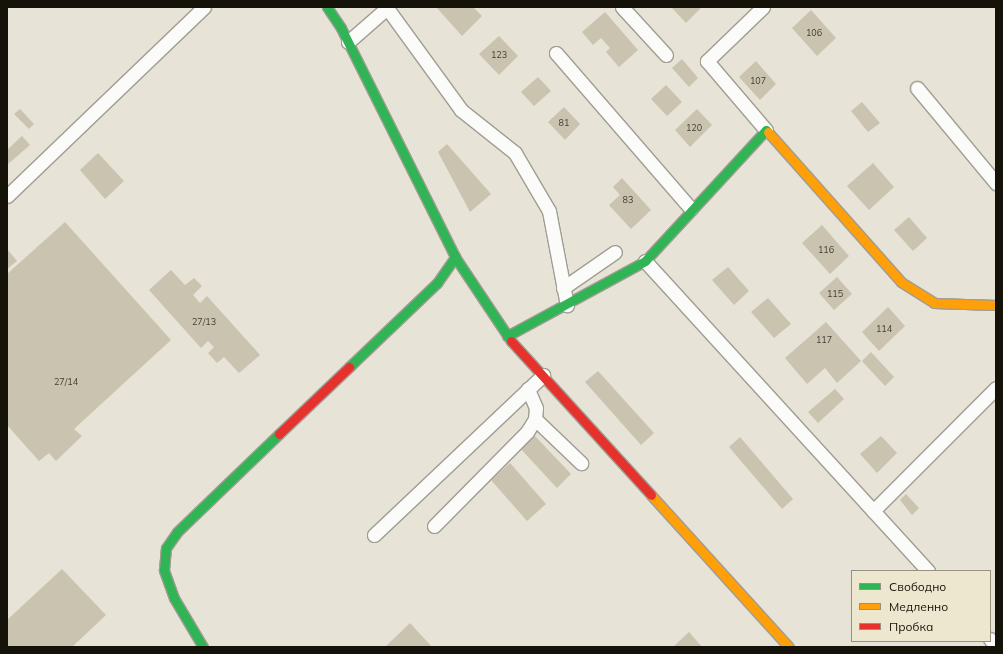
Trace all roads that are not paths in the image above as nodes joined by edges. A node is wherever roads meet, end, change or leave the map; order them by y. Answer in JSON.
{"nodes":[{"id":1,"x":204,"y":7,"type":"edge"},
{"id":2,"x":327,"y":7,"type":"edge"},
{"id":3,"x":388,"y":7,"type":"edge"},
{"id":4,"x":622,"y":7,"type":"edge"},
{"id":5,"x":763,"y":7,"type":"edge"},
{"id":6,"x":348,"y":42,"type":"junction"},
{"id":7,"x":556,"y":53,"type":"dead end"},
{"id":8,"x":666,"y":55,"type":"dead end"},
{"id":9,"x":917,"y":88,"type":"dead end"},
{"id":10,"x":766,"y":130,"type":"junction"},
{"id":11,"x":996,"y":183,"type":"edge"},
{"id":12,"x":7,"y":196,"type":"edge"},
{"id":13,"x":691,"y":209,"type":"junction"},
{"id":14,"x":615,"y":252,"type":"dead end"},
{"id":15,"x":455,"y":257,"type":"junction"},
{"id":16,"x":645,"y":261,"type":"junction"},
{"id":17,"x":563,"y":288,"type":"junction"},
{"id":18,"x":567,"y":305,"type":"junction"},
{"id":19,"x":996,"y":305,"type":"edge"},
{"id":20,"x":507,"y":336,"type":"junction"},
{"id":21,"x":543,"y":376,"type":"junction"},
{"id":22,"x":996,"y":388,"type":"edge"},
{"id":23,"x":528,"y":389,"type":"junction"},
{"id":24,"x":535,"y":419,"type":"junction"},
{"id":25,"x":581,"y":463,"type":"dead end"},
{"id":26,"x":873,"y":511,"type":"junction"},
{"id":27,"x":434,"y":526,"type":"dead end"},
{"id":28,"x":374,"y":535,"type":"dead end"},
{"id":29,"x":927,"y":570,"type":"edge"},
{"id":30,"x":203,"y":647,"type":"edge"},
{"id":31,"x":789,"y":647,"type":"edge"}],
"edges":[{"from":1,"to":12,"type":"street"},
{"from":2,"to":6,"type":"street"},
{"from":3,"to":6,"type":"street"},
{"from":3,"to":17,"type":"street"},
{"from":4,"to":8,"type":"street"},
{"from":5,"to":10,"type":"street"},
{"from":6,"to":15,"type":"street"},
{"from":7,"to":13,"type":"street"},
{"from":9,"to":11,"type":"street"},
{"from":10,"to":13,"type":"street"},
{"from":10,"to":19,"type":"street"},
{"from":13,"to":16,"type":"street"},
{"from":14,"to":17,"type":"street"},
{"from":15,"to":20,"type":"street"},
{"from":15,"to":30,"type":"street"},
{"from":16,"to":18,"type":"street"},
{"from":16,"to":26,"type":"street"},
{"from":17,"to":18,"type":"street"},
{"from":18,"to":20,"type":"street"},
{"from":20,"to":21,"type":"street"},
{"from":21,"to":23,"type":"street"},
{"from":21,"to":31,"type":"street"},
{"from":22,"to":26,"type":"street"},
{"from":23,"to":24,"type":"street"},
{"from":23,"to":28,"type":"street"},
{"from":24,"to":25,"type":"street"},
{"from":24,"to":27,"type":"street"},
{"from":26,"to":29,"type":"street"}]}
